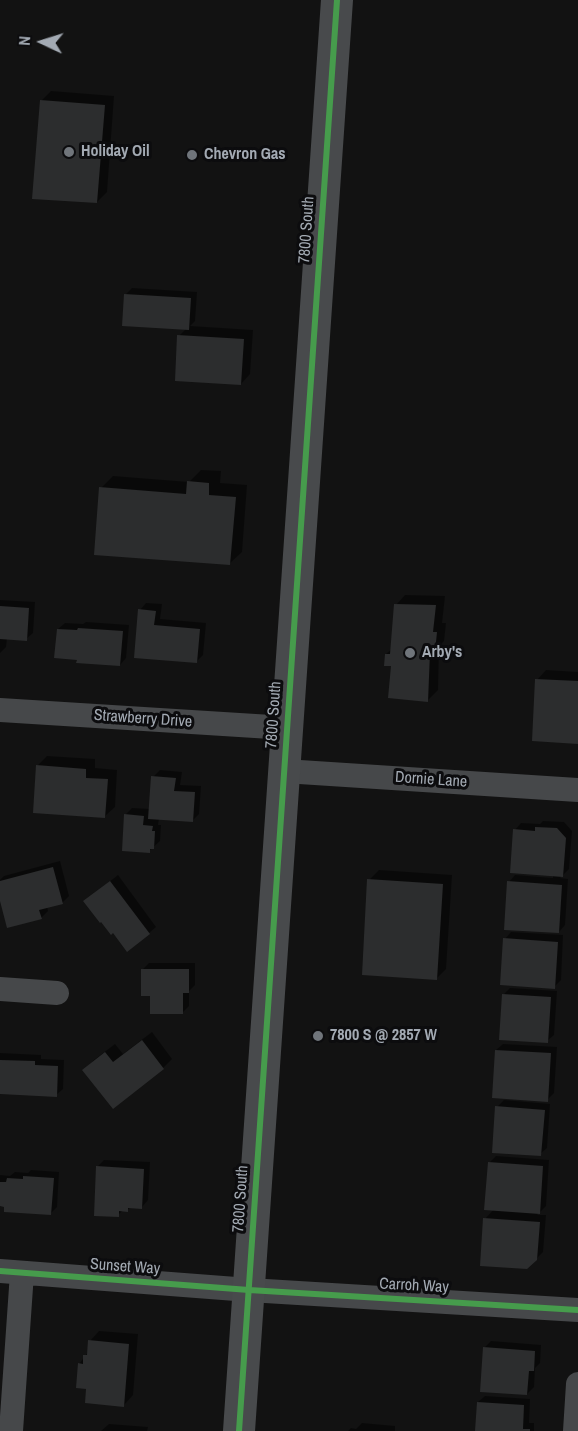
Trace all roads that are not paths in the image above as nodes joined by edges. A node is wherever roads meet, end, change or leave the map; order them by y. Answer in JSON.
{"nodes":[{"id":1,"x":337,"y":0,"type":"edge"},
{"id":2,"x":0,"y":710,"type":"edge"},
{"id":3,"x":287,"y":728,"type":"junction"},
{"id":4,"x":284,"y":771,"type":"junction"},
{"id":5,"x":578,"y":790,"type":"edge"},
{"id":6,"x":0,"y":989,"type":"edge"},
{"id":7,"x":57,"y":993,"type":"dead end"},
{"id":8,"x":11,"y":1272,"type":"edge"},
{"id":9,"x":249,"y":1290,"type":"junction"},
{"id":10,"x":578,"y":1310,"type":"edge"},
{"id":11,"x":578,"y":1384,"type":"edge"},
{"id":12,"x":11,"y":1431,"type":"edge"},
{"id":13,"x":239,"y":1431,"type":"edge"},
{"id":14,"x":575,"y":1431,"type":"edge"}],
"edges":[{"from":1,"to":3,"type":"main road","name":"7800 South"},
{"from":2,"to":3,"type":"street","name":"Strawberry Drive"},
{"from":3,"to":4,"type":"main road","name":"7800 South"},
{"from":4,"to":5,"type":"street","name":"Dornie Lane"},
{"from":4,"to":9,"type":"main road","name":"7800 South"},
{"from":6,"to":7,"type":"street"},
{"from":8,"to":9,"type":"street","name":"Sunset Way"},
{"from":8,"to":12,"type":"street"},
{"from":9,"to":10,"type":"street","name":"Carroh Way"},
{"from":9,"to":13,"type":"main road","name":"7800 South"},
{"from":11,"to":14,"type":"street"}]}
